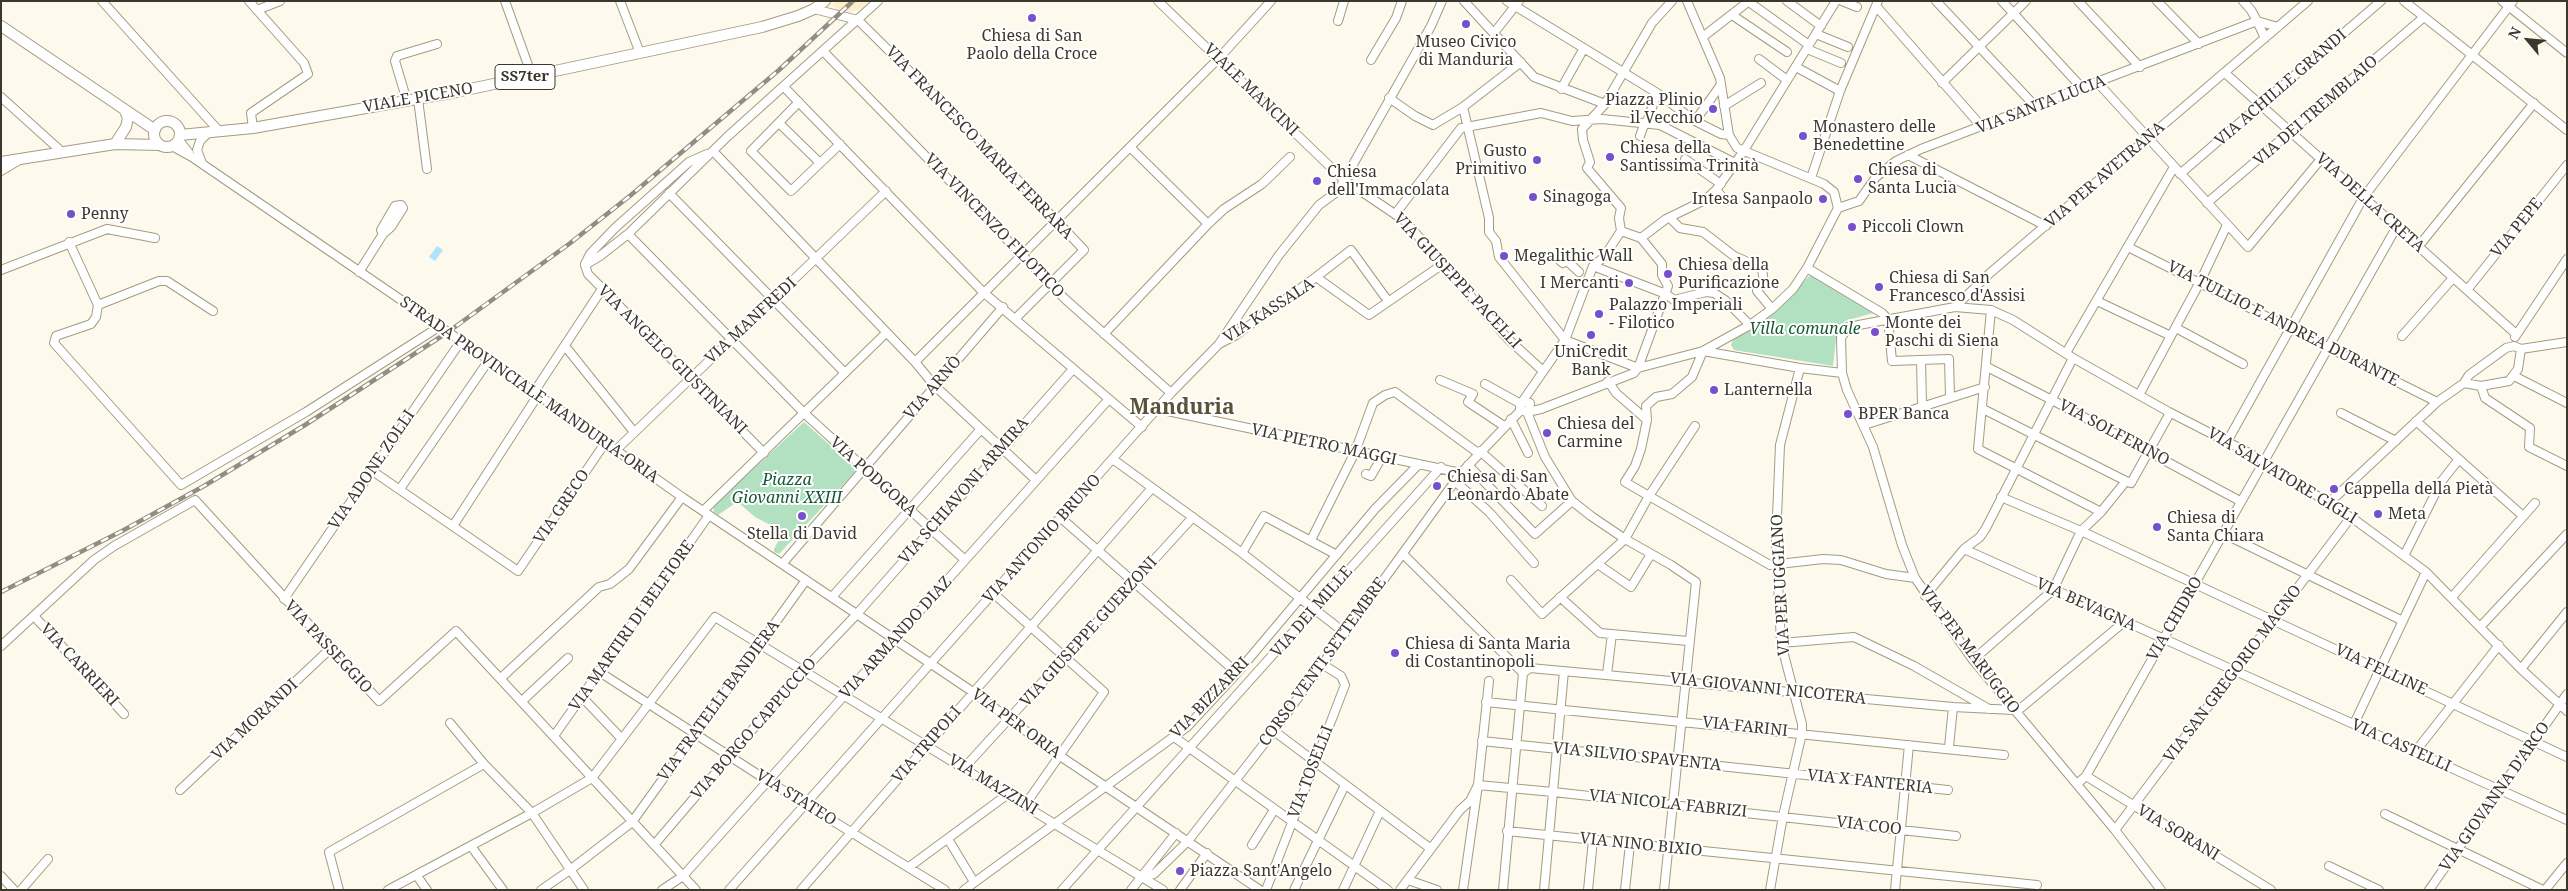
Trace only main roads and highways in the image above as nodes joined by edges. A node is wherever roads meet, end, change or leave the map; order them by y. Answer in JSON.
{"nodes":[{"id":1,"x":825,"y":1,"type":"edge"},
{"id":2,"x":1,"y":26,"type":"edge"},
{"id":3,"x":125,"y":111,"type":"junction"},
{"id":4,"x":169,"y":122,"type":"junction"},
{"id":5,"x":215,"y":131,"type":"junction"},
{"id":6,"x":154,"y":132,"type":"junction"},
{"id":7,"x":177,"y":140,"type":"junction"},
{"id":8,"x":121,"y":143,"type":"junction"},
{"id":9,"x":160,"y":145,"type":"junction"},
{"id":10,"x":4,"y":159,"type":"edge"}],
"edges":[{"from":1,"to":5,"type":"main road","name":"VIALE PICENO","number":"SS7ter"},
{"from":2,"to":3,"type":"main road"},
{"from":3,"to":4,"type":"main road","name":"VIALE PICENO"},
{"from":3,"to":6,"type":"main road"},
{"from":3,"to":8,"type":"main road"},
{"from":4,"to":5,"type":"main road","name":"VIALE PICENO"},
{"from":4,"to":6,"type":"main road"},
{"from":4,"to":7,"type":"main road"},
{"from":5,"to":7,"type":"main road","name":"VIALE PICENO"},
{"from":6,"to":8,"type":"main road"},
{"from":6,"to":9,"type":"main road"},
{"from":7,"to":9,"type":"main road","name":"VIALE PICENO"},
{"from":8,"to":9,"type":"main road"},
{"from":8,"to":10,"type":"main road"}]}
